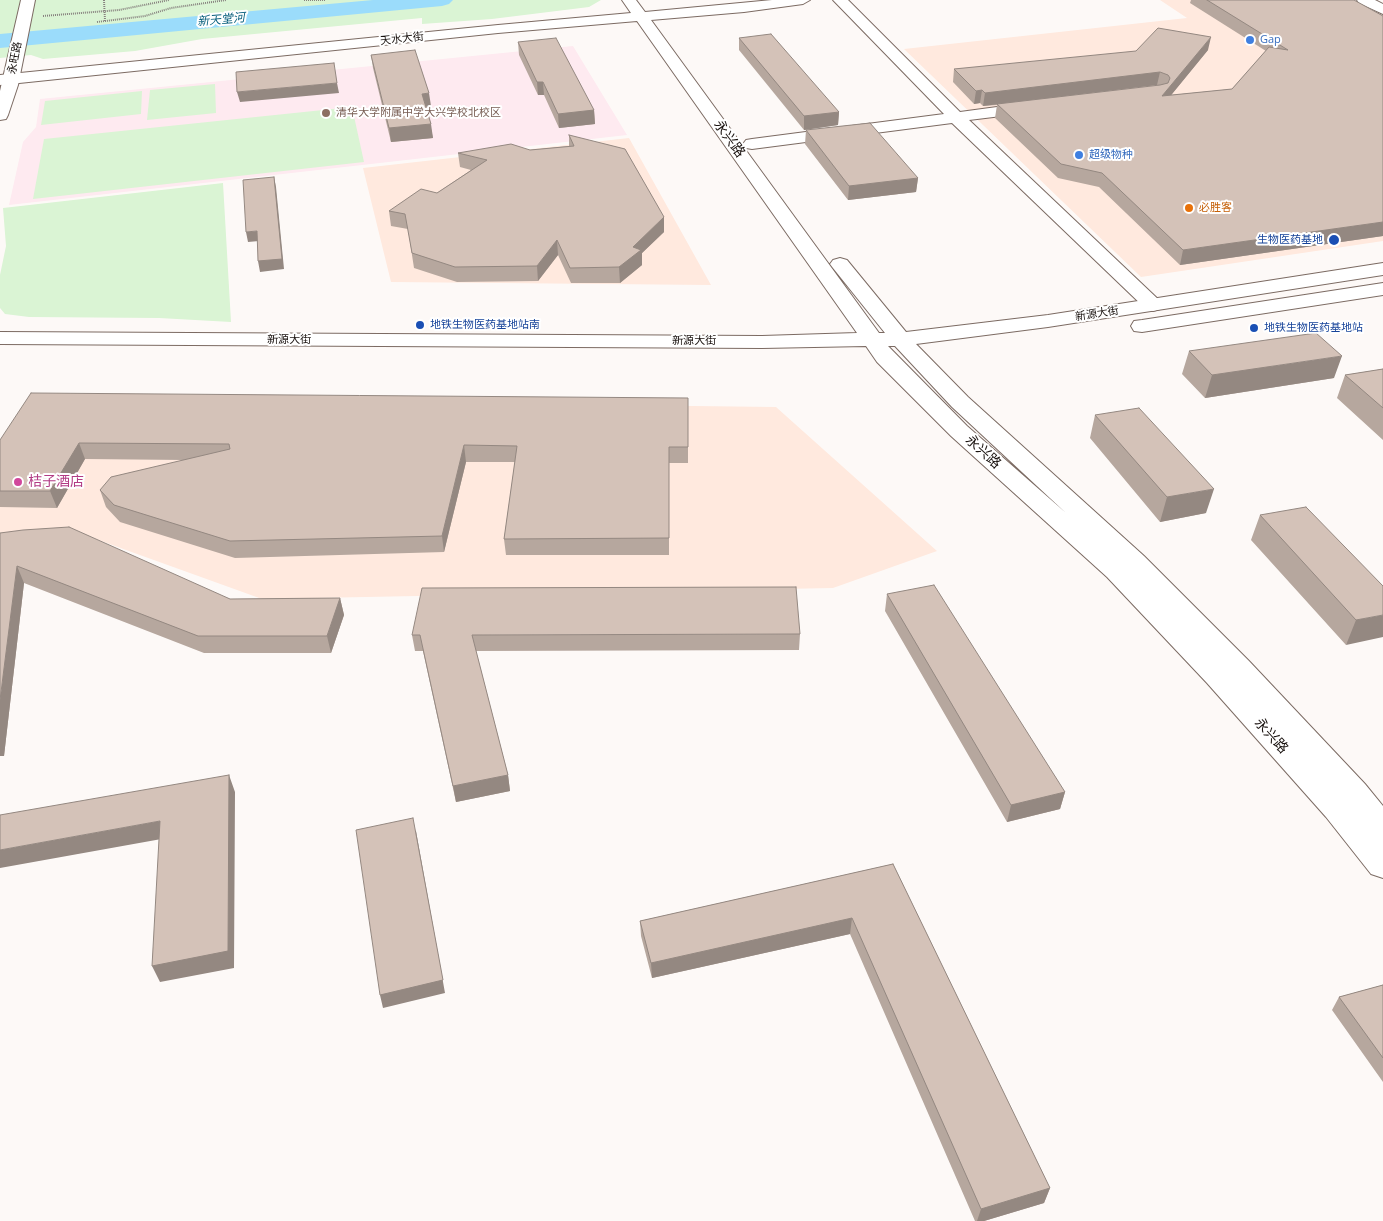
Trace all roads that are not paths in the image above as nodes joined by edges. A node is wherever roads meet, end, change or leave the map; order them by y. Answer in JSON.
{"nodes":[{"id":1,"x":28,"y":0,"type":"edge"},
{"id":2,"x":757,"y":0,"type":"edge"},
{"id":3,"x":803,"y":0,"type":"edge"},
{"id":4,"x":840,"y":0,"type":"edge"},
{"id":5,"x":1364,"y":0,"type":"edge"},
{"id":6,"x":1378,"y":0,"type":"edge"},
{"id":7,"x":1383,"y":2,"type":"edge"},
{"id":8,"x":645,"y":9,"type":"edge"},
{"id":9,"x":1383,"y":10,"type":"edge"},
{"id":10,"x":6,"y":76,"type":"edge"},
{"id":11,"x":1051,"y":104,"type":"edge"},
{"id":12,"x":0,"y":115,"type":"edge"},
{"id":13,"x":955,"y":116,"type":"junction"},
{"id":14,"x":752,"y":144,"type":"junction"},
{"id":15,"x":1383,"y":270,"type":"edge"},
{"id":16,"x":1383,"y":289,"type":"edge"},
{"id":17,"x":1153,"y":305,"type":"junction"},
{"id":18,"x":0,"y":338,"type":"edge"},
{"id":19,"x":908,"y":347,"type":"junction"},
{"id":20,"x":879,"y":349,"type":"junction"},
{"id":21,"x":0,"y":357,"type":"edge"},
{"id":22,"x":1383,"y":828,"type":"edge"},
{"id":23,"x":1383,"y":865,"type":"edge"}],
"edges":[{"from":1,"to":10,"type":"main road","name":"永旺路"},
{"from":2,"to":8,"type":"main road","name":"天水大街"},
{"from":3,"to":8,"type":"main road","name":"天水大街"},
{"from":4,"to":13,"type":"main road"},
{"from":5,"to":9,"type":"main road"},
{"from":6,"to":7,"type":"main road"},
{"from":8,"to":10,"type":"main road","name":"天水大街"},
{"from":8,"to":14,"type":"main road","name":"永兴路"},
{"from":8,"to":20,"type":"main road","name":"永兴路"},
{"from":10,"to":12,"type":"main road","name":"永旺路"},
{"from":11,"to":13,"type":"main road"},
{"from":13,"to":14,"type":"main road"},
{"from":13,"to":17,"type":"main road"},
{"from":14,"to":19,"type":"main road","name":"永兴路"},
{"from":15,"to":17,"type":"main road","name":"新源大街"},
{"from":16,"to":19,"type":"main road","name":"新源大街"},
{"from":17,"to":19,"type":"main road","name":"新源大街"},
{"from":18,"to":20,"type":"main road","name":"新源大街"},
{"from":19,"to":20,"type":"main road","name":"新源大街"},
{"from":19,"to":22,"type":"main road","name":"永兴路"},
{"from":20,"to":21,"type":"main road","name":"新源大街"},
{"from":20,"to":23,"type":"main road","name":"永兴路"}]}
